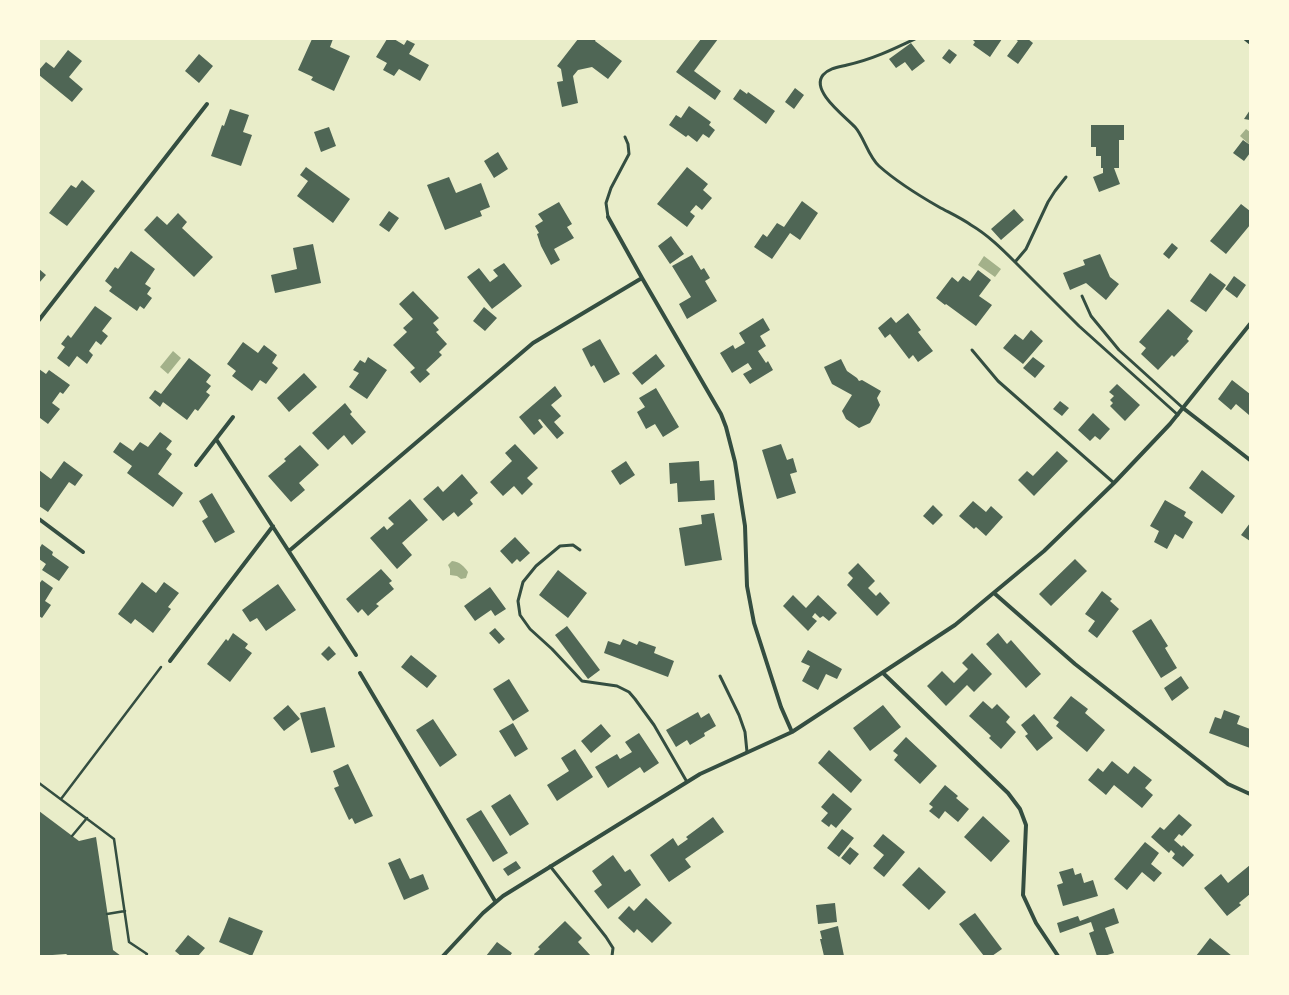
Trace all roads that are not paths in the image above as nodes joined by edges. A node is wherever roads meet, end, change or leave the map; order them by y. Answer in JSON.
{"nodes":[{"id":1,"x":915,"y":39,"type":"edge"},
{"id":2,"x":1245,"y":39,"type":"edge"},
{"id":3,"x":1250,"y":43,"type":"edge"},
{"id":4,"x":207,"y":104,"type":"dead end"},
{"id":5,"x":625,"y":137,"type":"dead end"},
{"id":6,"x":1066,"y":177,"type":"dead end"},
{"id":7,"x":608,"y":217,"type":"joint"},
{"id":8,"x":1015,"y":262,"type":"junction"},
{"id":9,"x":642,"y":278,"type":"junction"},
{"id":10,"x":1082,"y":296,"type":"dead end"},
{"id":11,"x":39,"y":320,"type":"edge"},
{"id":12,"x":1250,"y":324,"type":"edge"},
{"id":13,"x":972,"y":350,"type":"dead end"},
{"id":14,"x":1183,"y":408,"type":"junction"},
{"id":15,"x":1178,"y":415,"type":"junction"},
{"id":16,"x":233,"y":417,"type":"dead end"},
{"id":17,"x":216,"y":439,"type":"junction"},
{"id":18,"x":1250,"y":460,"type":"edge"},
{"id":19,"x":196,"y":466,"type":"dead end"},
{"id":20,"x":1114,"y":483,"type":"junction"},
{"id":21,"x":39,"y":519,"type":"edge"},
{"id":22,"x":273,"y":526,"type":"junction"},
{"id":23,"x":580,"y":550,"type":"dead end"},
{"id":24,"x":289,"y":551,"type":"junction"},
{"id":25,"x":83,"y":552,"type":"dead end"},
{"id":26,"x":994,"y":593,"type":"junction"},
{"id":27,"x":356,"y":655,"type":"dead end"},
{"id":28,"x":170,"y":661,"type":"dead end"},
{"id":29,"x":360,"y":673,"type":"dead end"},
{"id":30,"x":883,"y":673,"type":"junction"},
{"id":31,"x":720,"y":676,"type":"dead end"},
{"id":32,"x":792,"y":732,"type":"junction"},
{"id":33,"x":747,"y":752,"type":"junction"},
{"id":34,"x":687,"y":782,"type":"junction"},
{"id":35,"x":1250,"y":794,"type":"edge"},
{"id":36,"x":550,"y":866,"type":"junction"},
{"id":37,"x":496,"y":901,"type":"junction"},
{"id":38,"x":442,"y":956,"type":"edge"},
{"id":39,"x":612,"y":956,"type":"edge"},
{"id":40,"x":1058,"y":956,"type":"edge"}],
"edges":[{"from":1,"to":8,"type":"lane"},
{"from":2,"to":3,"type":"lane"},
{"from":4,"to":11,"type":"street"},
{"from":5,"to":7,"type":"lane"},
{"from":6,"to":8,"type":"lane"},
{"from":7,"to":9,"type":"street"},
{"from":8,"to":15,"type":"lane"},
{"from":9,"to":24,"type":"street"},
{"from":9,"to":32,"type":"street"},
{"from":10,"to":14,"type":"lane"},
{"from":12,"to":14,"type":"street"},
{"from":13,"to":20,"type":"lane"},
{"from":14,"to":15,"type":"street"},
{"from":14,"to":18,"type":"street"},
{"from":15,"to":20,"type":"street"},
{"from":16,"to":17,"type":"street"},
{"from":17,"to":19,"type":"street"},
{"from":17,"to":22,"type":"street"},
{"from":20,"to":26,"type":"street"},
{"from":21,"to":25,"type":"street"},
{"from":22,"to":24,"type":"street"},
{"from":22,"to":28,"type":"street"},
{"from":23,"to":34,"type":"lane"},
{"from":24,"to":27,"type":"street"},
{"from":26,"to":30,"type":"street"},
{"from":26,"to":35,"type":"street"},
{"from":29,"to":37,"type":"street"},
{"from":30,"to":32,"type":"street"},
{"from":30,"to":40,"type":"street"},
{"from":31,"to":33,"type":"lane"},
{"from":32,"to":33,"type":"street"},
{"from":33,"to":34,"type":"street"},
{"from":34,"to":36,"type":"street"},
{"from":36,"to":37,"type":"street"},
{"from":36,"to":39,"type":"lane"},
{"from":37,"to":38,"type":"street"}]}
